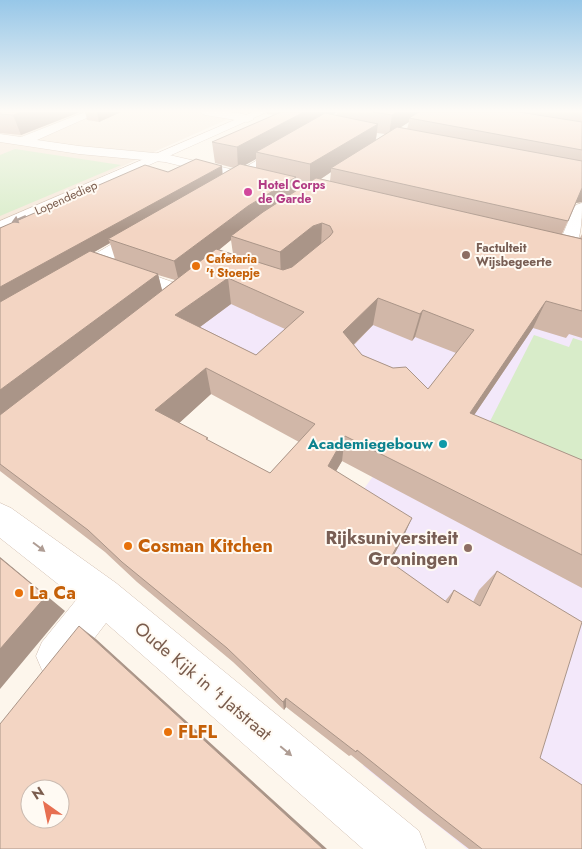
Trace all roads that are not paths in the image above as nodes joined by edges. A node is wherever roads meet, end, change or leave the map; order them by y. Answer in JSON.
{"nodes":[{"id":1,"x":95,"y":152,"type":"edge"},
{"id":2,"x":174,"y":152,"type":"edge"},
{"id":3,"x":280,"y":152,"type":"edge"},
{"id":4,"x":160,"y":158,"type":"junction"},
{"id":5,"x":240,"y":175,"type":"junction"},
{"id":6,"x":321,"y":188,"type":"junction"},
{"id":7,"x":206,"y":196,"type":"edge"},
{"id":8,"x":350,"y":202,"type":"edge"},
{"id":9,"x":582,"y":208,"type":"edge"},
{"id":10,"x":288,"y":210,"type":"edge"},
{"id":11,"x":164,"y":221,"type":"edge"},
{"id":12,"x":0,"y":227,"type":"edge"},
{"id":13,"x":545,"y":251,"type":"edge"},
{"id":14,"x":563,"y":255,"type":"junction"},
{"id":15,"x":582,"y":260,"type":"edge"},
{"id":16,"x":97,"y":261,"type":"junction"},
{"id":17,"x":56,"y":284,"type":"edge"},
{"id":18,"x":181,"y":292,"type":"edge"},
{"id":19,"x":0,"y":518,"type":"edge"},
{"id":20,"x":103,"y":596,"type":"junction"},
{"id":21,"x":35,"y":682,"type":"edge"},
{"id":22,"x":401,"y":849,"type":"edge"}],
"edges":[{"from":1,"to":4,"type":"street"},
{"from":2,"to":4,"type":"street","name":"Lopendediep"},
{"from":3,"to":5,"type":"street"},
{"from":4,"to":5,"type":"street"},
{"from":4,"to":12,"type":"street","name":"Lopendediep","one_way":true},
{"from":5,"to":6,"type":"street"},
{"from":5,"to":7,"type":"street"},
{"from":6,"to":8,"type":"street"},
{"from":6,"to":10,"type":"street"},
{"from":9,"to":14,"type":"street"},
{"from":11,"to":16,"type":"street"},
{"from":13,"to":14,"type":"street"},
{"from":14,"to":15,"type":"street"},
{"from":16,"to":17,"type":"street"},
{"from":16,"to":18,"type":"street"},
{"from":19,"to":20,"type":"street","name":"Oude Kijk in 't Jatstraat","one_way":true},
{"from":20,"to":21,"type":"street"},
{"from":20,"to":22,"type":"street","name":"Oude Kijk in 't Jatstraat","one_way":true}]}
